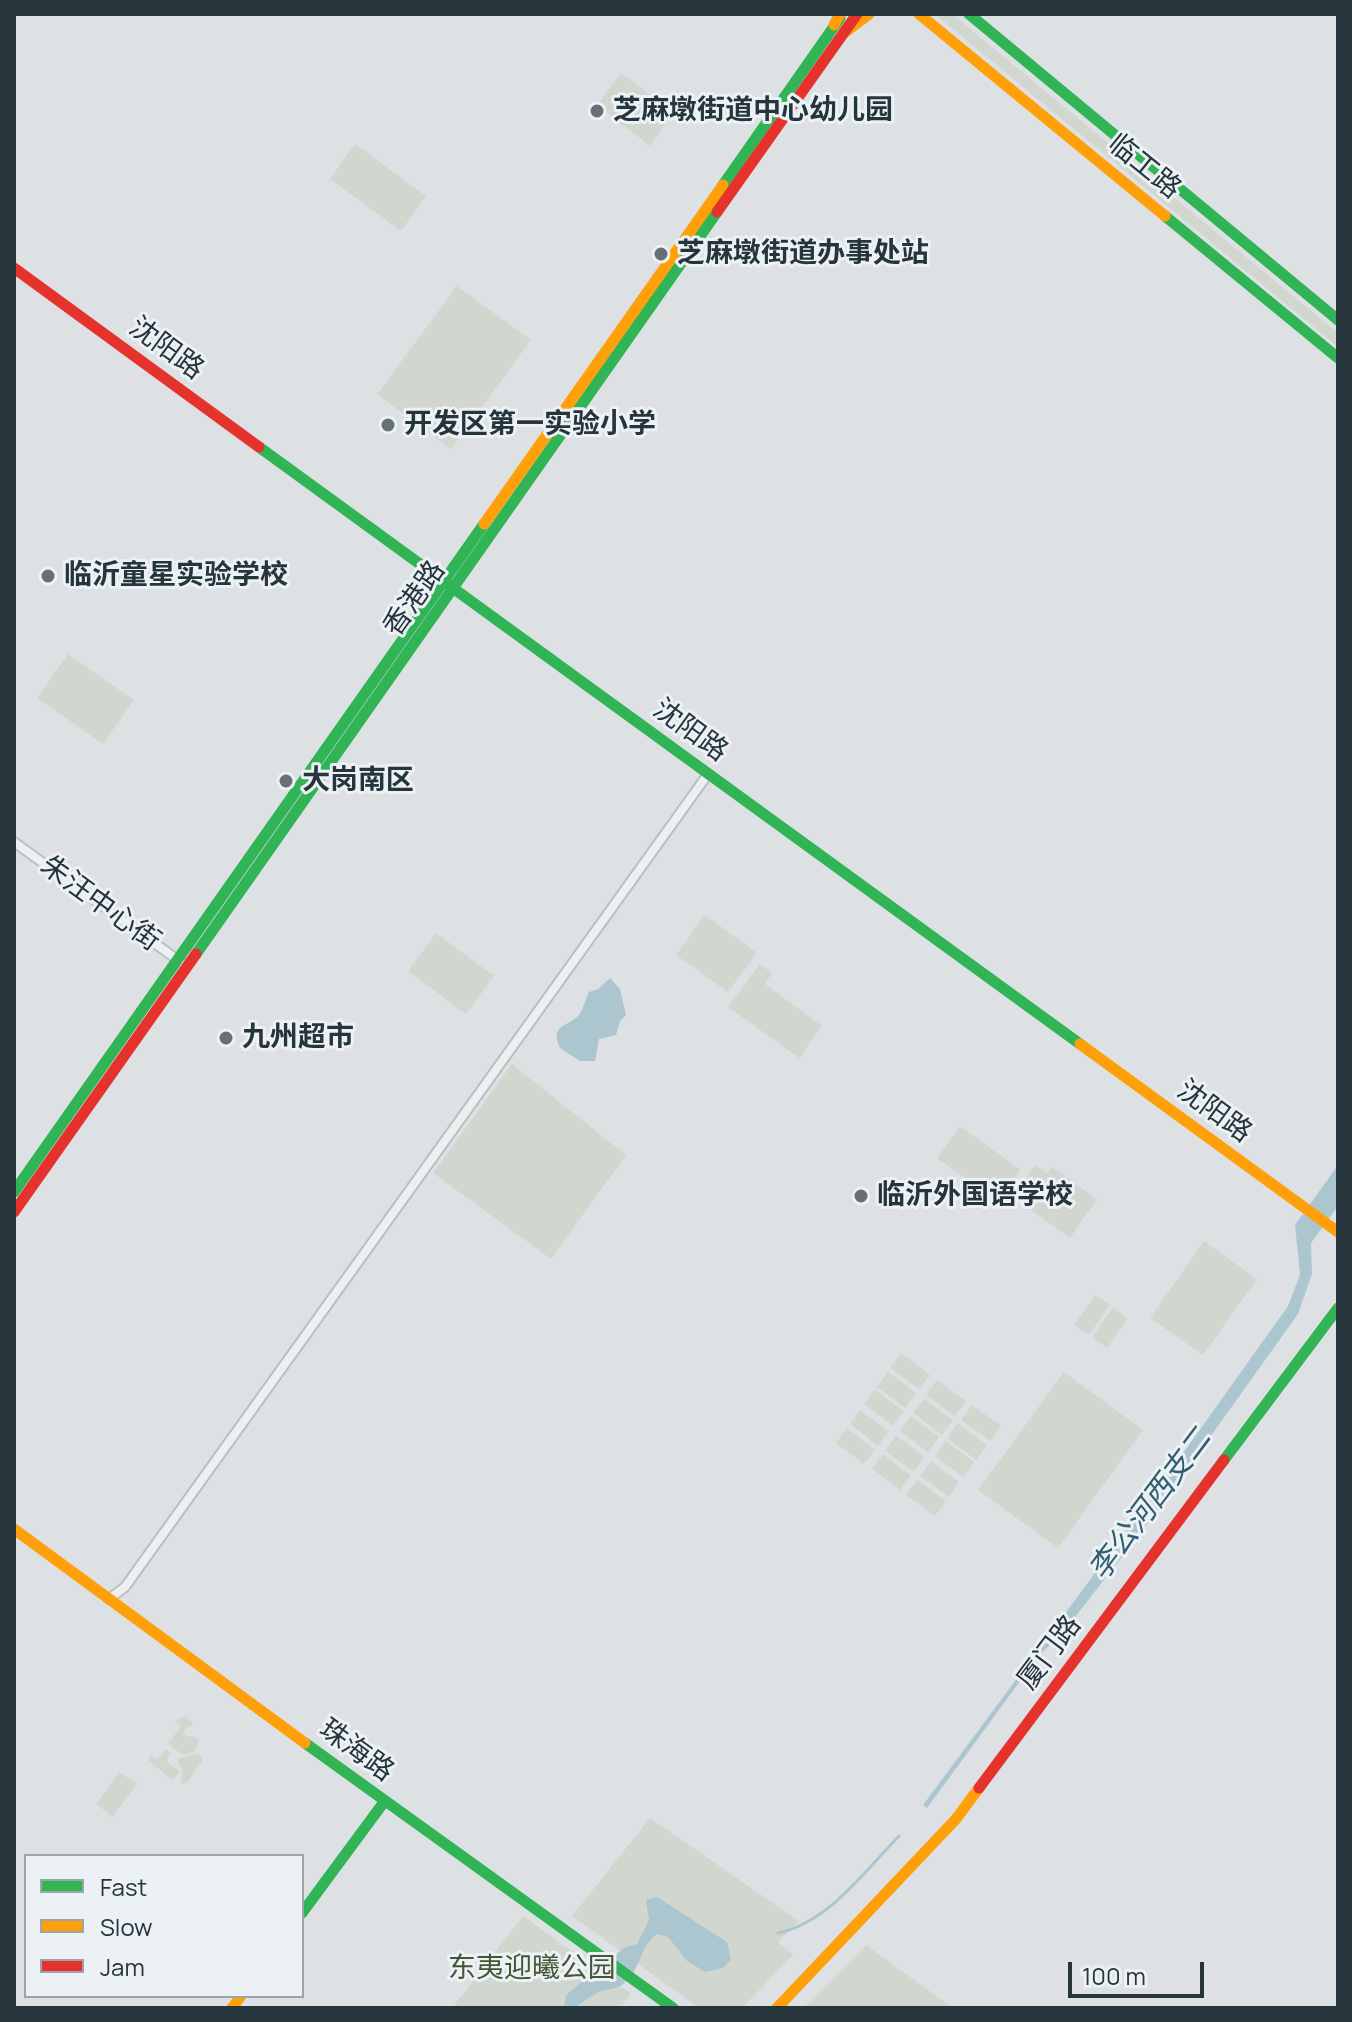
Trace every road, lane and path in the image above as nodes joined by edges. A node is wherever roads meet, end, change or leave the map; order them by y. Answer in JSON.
{"nodes":[{"id":1,"x":857,"y":14,"type":"edge"},
{"id":2,"x":869,"y":14,"type":"edge"},
{"id":3,"x":918,"y":14,"type":"edge"},
{"id":4,"x":969,"y":14,"type":"edge"},
{"id":5,"x":840,"y":22,"type":"edge"},
{"id":6,"x":14,"y":268,"type":"edge"},
{"id":7,"x":1338,"y":320,"type":"edge"},
{"id":8,"x":1338,"y":358,"type":"edge"},
{"id":9,"x":448,"y":584,"type":"junction"},
{"id":10,"x":708,"y":774,"type":"junction"},
{"id":11,"x":14,"y":842,"type":"edge"},
{"id":12,"x":175,"y":959,"type":"junction"},
{"id":13,"x":186,"y":967,"type":"junction"},
{"id":14,"x":14,"y":1192,"type":"edge"},
{"id":15,"x":14,"y":1212,"type":"edge"},
{"id":16,"x":1334,"y":1230,"type":"edge"},
{"id":17,"x":1338,"y":1308,"type":"edge"},
{"id":18,"x":14,"y":1529,"type":"edge"},
{"id":19,"x":109,"y":1599,"type":"junction"},
{"id":20,"x":384,"y":1802,"type":"junction"},
{"id":21,"x":304,"y":1910,"type":"edge"},
{"id":22,"x":673,"y":2008,"type":"edge"},
{"id":23,"x":777,"y":2008,"type":"edge"}],
"edges":[{"from":1,"to":5,"type":"main road","name":"香港路"},
{"from":2,"to":5,"type":"main road"},
{"from":3,"to":8,"type":"main road","name":"临工路"},
{"from":4,"to":7,"type":"main road","name":"临工路"},
{"from":5,"to":9,"type":"main road","name":"香港路"},
{"from":6,"to":9,"type":"main road","name":"沈阳路"},
{"from":9,"to":10,"type":"main road","name":"沈阳路"},
{"from":9,"to":12,"type":"main road","name":"香港路"},
{"from":9,"to":13,"type":"main road","name":"香港路"},
{"from":10,"to":16,"type":"main road","name":"沈阳路"},
{"from":10,"to":19,"type":"street"},
{"from":11,"to":12,"type":"street","name":"朱汪中心街"},
{"from":12,"to":13,"type":"street","name":"朱汪中心街"},
{"from":12,"to":14,"type":"main road","name":"香港路"},
{"from":13,"to":15,"type":"main road","name":"香港路"},
{"from":17,"to":23,"type":"main road","name":"厦门路"},
{"from":18,"to":19,"type":"main road","name":"珠海路"},
{"from":19,"to":20,"type":"main road","name":"珠海路"},
{"from":20,"to":21,"type":"main road"},
{"from":20,"to":22,"type":"main road","name":"珠海路"}]}
